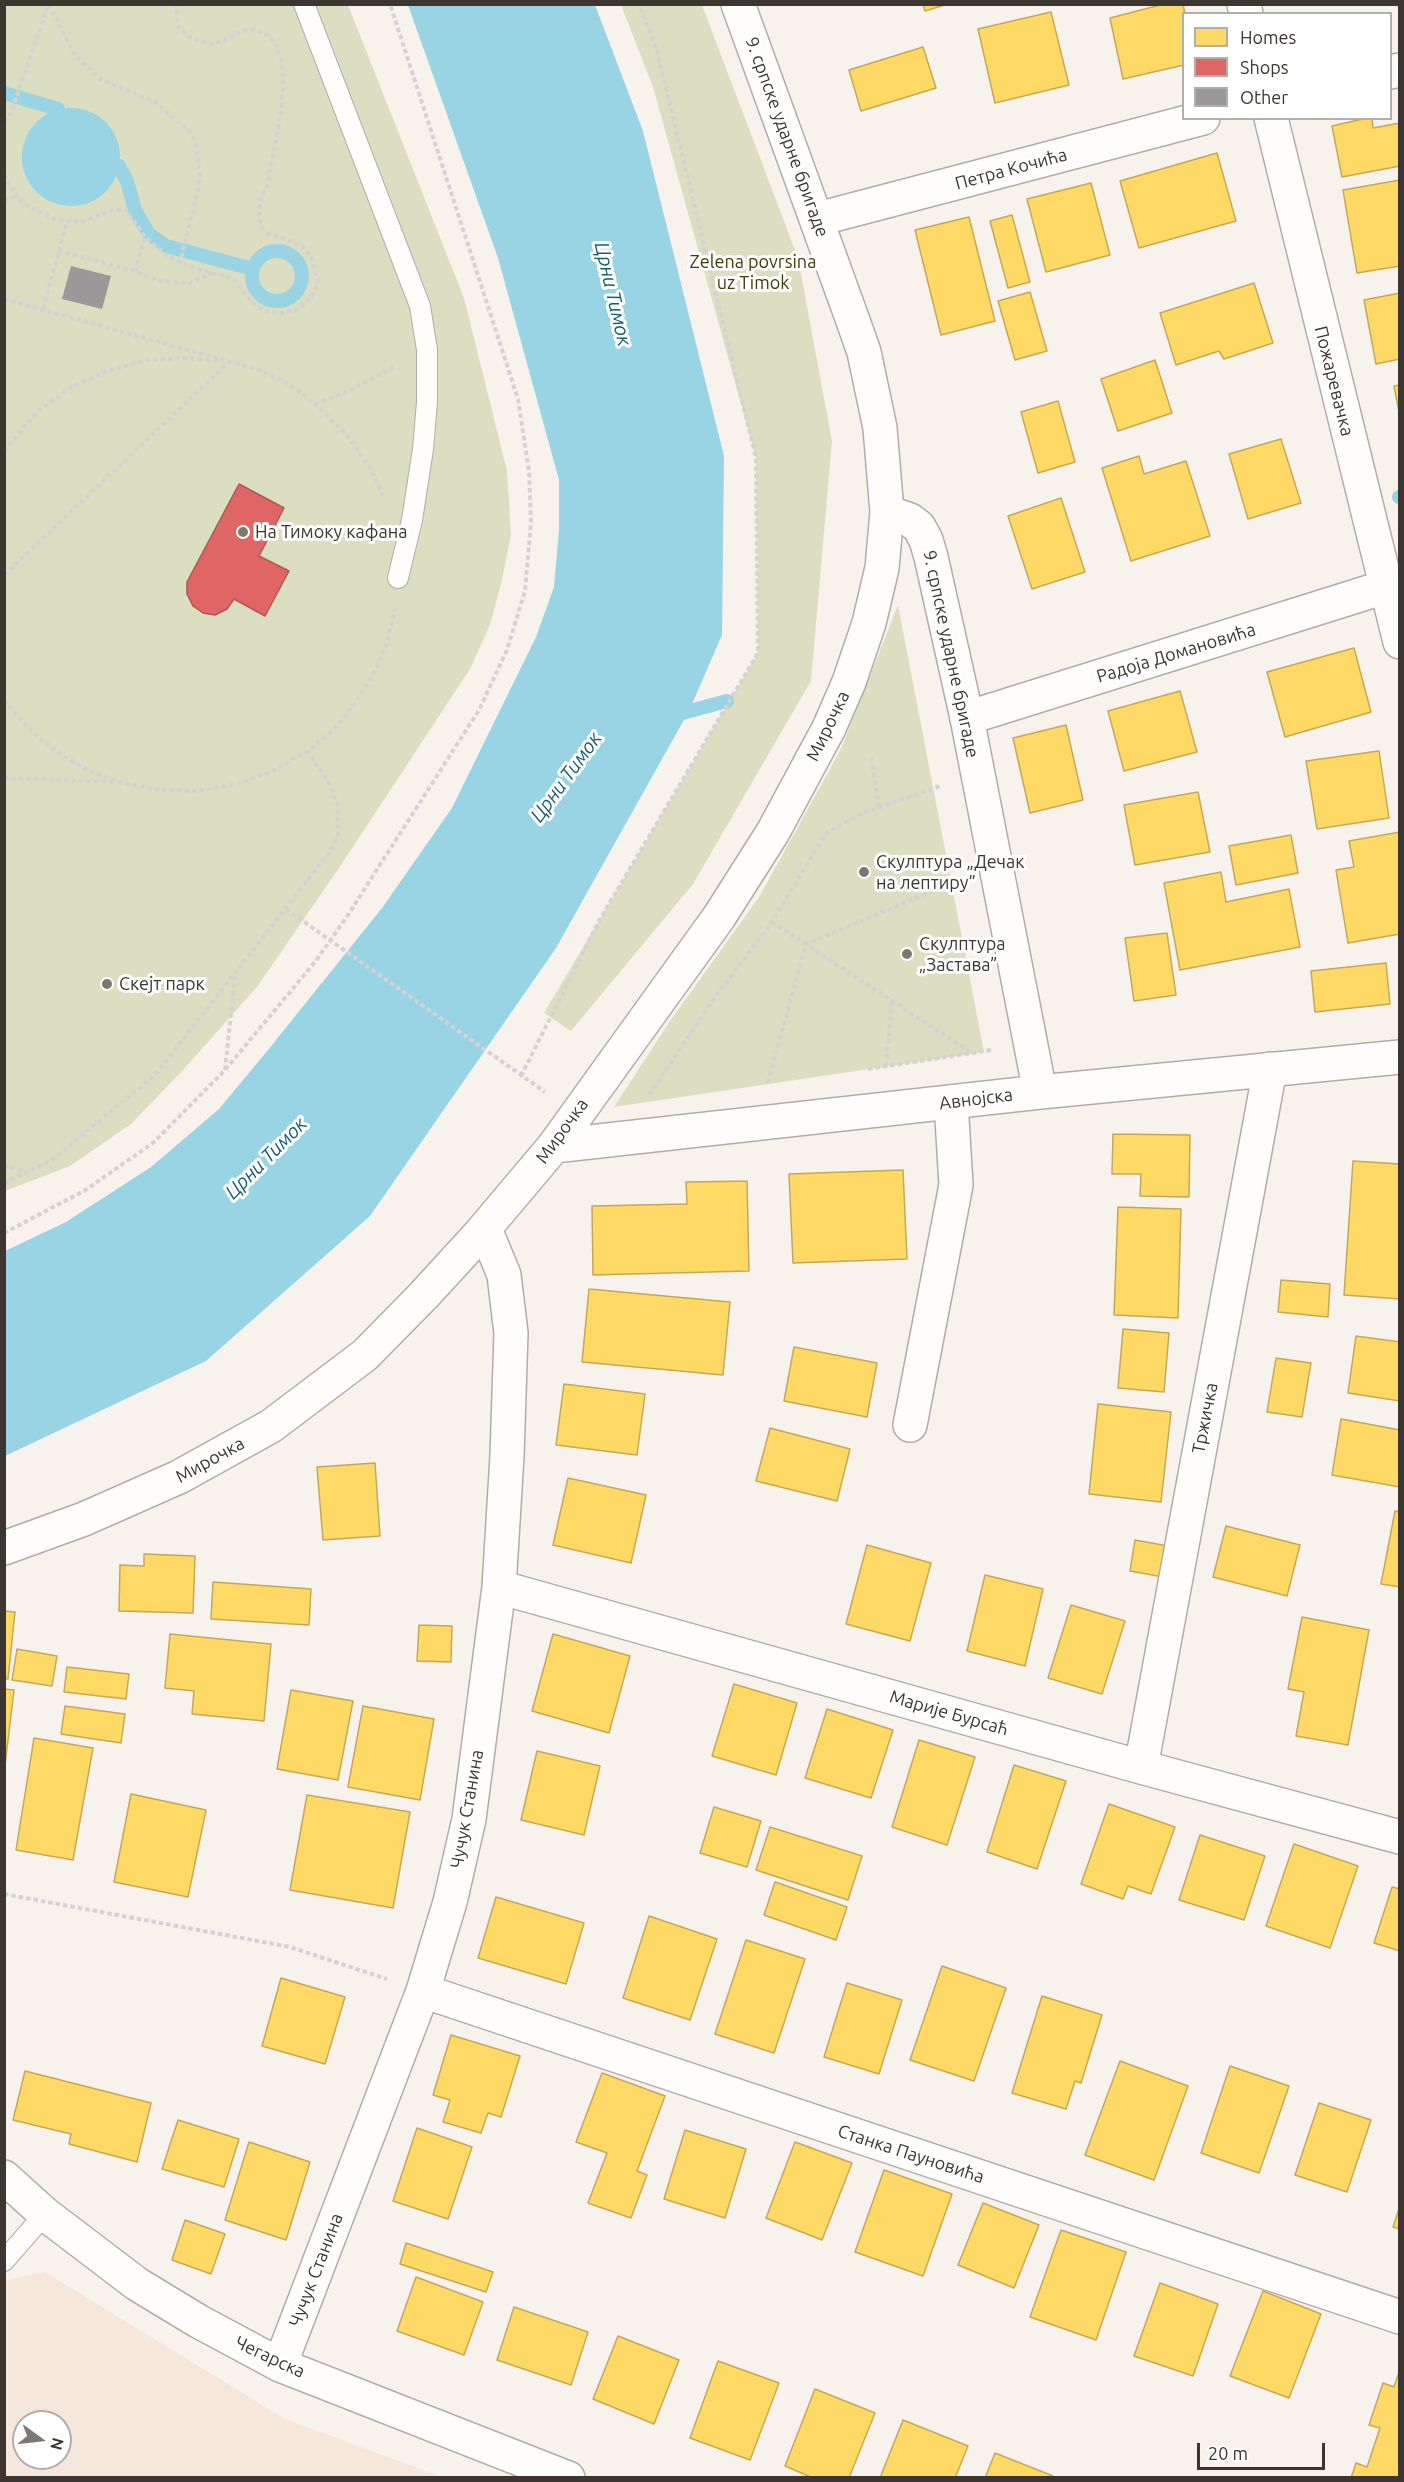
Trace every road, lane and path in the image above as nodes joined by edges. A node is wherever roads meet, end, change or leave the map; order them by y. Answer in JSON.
{"nodes":[{"id":1,"x":49,"y":4,"type":"edge"},
{"id":2,"x":175,"y":4,"type":"edge"},
{"id":3,"x":304,"y":4,"type":"edge"},
{"id":4,"x":639,"y":4,"type":"edge"},
{"id":5,"x":738,"y":4,"type":"edge"},
{"id":6,"x":4,"y":111,"type":"edge"},
{"id":7,"x":11,"y":113,"type":"junction"},
{"id":8,"x":1195,"y":120,"type":"edge"},
{"id":9,"x":1271,"y":120,"type":"edge"},
{"id":10,"x":4,"y":122,"type":"edge"},
{"id":11,"x":4,"y":174,"type":"edge"},
{"id":12,"x":16,"y":196,"type":"junction"},
{"id":13,"x":4,"y":201,"type":"edge"},
{"id":14,"x":818,"y":219,"type":"junction"},
{"id":15,"x":67,"y":222,"type":"junction"},
{"id":16,"x":145,"y":237,"type":"junction"},
{"id":17,"x":58,"y":251,"type":"junction"},
{"id":18,"x":180,"y":262,"type":"junction"},
{"id":19,"x":135,"y":271,"type":"junction"},
{"id":20,"x":214,"y":273,"type":"junction"},
{"id":21,"x":4,"y":299,"type":"edge"},
{"id":22,"x":43,"y":309,"type":"junction"},
{"id":23,"x":427,"y":350,"type":"junction"},
{"id":24,"x":229,"y":362,"type":"junction"},
{"id":25,"x":315,"y":404,"type":"junction"},
{"id":26,"x":4,"y":451,"type":"edge"},
{"id":27,"x":387,"y":504,"type":"dead end"},
{"id":28,"x":887,"y":512,"type":"junction"},
{"id":29,"x":4,"y":575,"type":"edge"},
{"id":30,"x":398,"y":578,"type":"joint"},
{"id":31,"x":1385,"y":587,"type":"junction"},
{"id":32,"x":1400,"y":642,"type":"edge"},
{"id":33,"x":4,"y":700,"type":"edge"},
{"id":34,"x":967,"y":718,"type":"junction"},
{"id":35,"x":308,"y":751,"type":"junction"},
{"id":36,"x":871,"y":758,"type":"dead end"},
{"id":37,"x":978,"y":777,"type":"junction"},
{"id":38,"x":4,"y":778,"type":"edge"},
{"id":39,"x":120,"y":782,"type":"junction"},
{"id":40,"x":879,"y":807,"type":"junction"},
{"id":41,"x":996,"y":868,"type":"junction"},
{"id":42,"x":286,"y":909,"type":"junction"},
{"id":43,"x":772,"y":922,"type":"junction"},
{"id":44,"x":806,"y":945,"type":"junction"},
{"id":45,"x":236,"y":974,"type":"junction"},
{"id":46,"x":892,"y":1001,"type":"junction"},
{"id":47,"x":973,"y":1054,"type":"dead end"},
{"id":48,"x":1400,"y":1057,"type":"edge"},
{"id":49,"x":886,"y":1066,"type":"dead end"},
{"id":50,"x":1270,"y":1069,"type":"junction"},
{"id":51,"x":768,"y":1084,"type":"dead end"},
{"id":52,"x":1040,"y":1092,"type":"junction"},
{"id":53,"x":951,"y":1102,"type":"junction"},
{"id":54,"x":642,"y":1136,"type":"junction"},
{"id":55,"x":554,"y":1146,"type":"junction"},
{"id":56,"x":4,"y":1165,"type":"edge"},
{"id":57,"x":27,"y":1172,"type":"junction"},
{"id":58,"x":4,"y":1182,"type":"edge"},
{"id":59,"x":485,"y":1229,"type":"junction"},
{"id":60,"x":4,"y":1233,"type":"edge"},
{"id":61,"x":910,"y":1425,"type":"dead end"},
{"id":62,"x":4,"y":1548,"type":"edge"},
{"id":63,"x":499,"y":1587,"type":"junction"},
{"id":64,"x":1141,"y":1767,"type":"junction"},
{"id":65,"x":1400,"y":1837,"type":"edge"},
{"id":66,"x":4,"y":1894,"type":"edge"},
{"id":67,"x":423,"y":1991,"type":"junction"},
{"id":68,"x":4,"y":2177,"type":"edge"},
{"id":69,"x":45,"y":2214,"type":"junction"},
{"id":70,"x":4,"y":2261,"type":"edge"},
{"id":71,"x":1400,"y":2317,"type":"edge"},
{"id":72,"x":280,"y":2365,"type":"junction"},
{"id":73,"x":568,"y":2478,"type":"edge"}],
"edges":[{"from":1,"to":7,"type":"path"},
{"from":1,"to":18,"type":"path"},
{"from":2,"to":20,"type":"path"},
{"from":3,"to":23,"type":"lane"},
{"from":4,"to":42,"type":"path"},
{"from":5,"to":14,"type":"street","name":"9. српске ударне бригаде"},
{"from":6,"to":7,"type":"path"},
{"from":7,"to":10,"type":"path"},
{"from":8,"to":14,"type":"street","name":"Петра Кочића"},
{"from":9,"to":31,"type":"street","name":"Пожаревачка"},
{"from":11,"to":12,"type":"path"},
{"from":12,"to":13,"type":"path"},
{"from":12,"to":15,"type":"path"},
{"from":14,"to":28,"type":"street","name":"9. српске ударне бригаде"},
{"from":15,"to":16,"type":"path"},
{"from":15,"to":17,"type":"path"},
{"from":16,"to":18,"type":"path"},
{"from":16,"to":19,"type":"path"},
{"from":17,"to":19,"type":"path"},
{"from":17,"to":22,"type":"path"},
{"from":18,"to":20,"type":"path"},
{"from":19,"to":20,"type":"path"},
{"from":21,"to":22,"type":"path"},
{"from":22,"to":24,"type":"path"},
{"from":23,"to":25,"type":"path"},
{"from":23,"to":30,"type":"lane"},
{"from":24,"to":25,"type":"path"},
{"from":24,"to":26,"type":"path"},
{"from":24,"to":29,"type":"path"},
{"from":25,"to":27,"type":"path"},
{"from":28,"to":34,"type":"street","name":"9. српске ударне бригаде"},
{"from":28,"to":55,"type":"street","name":"Мирочка"},
{"from":30,"to":35,"type":"path"},
{"from":31,"to":32,"type":"street","name":"Пожаревачка"},
{"from":31,"to":34,"type":"street","name":"Радоја Домановића"},
{"from":33,"to":39,"type":"path"},
{"from":34,"to":37,"type":"street","name":"9. српске ударне бригаде"},
{"from":35,"to":39,"type":"path"},
{"from":35,"to":42,"type":"path"},
{"from":36,"to":40,"type":"path"},
{"from":37,"to":40,"type":"path"},
{"from":37,"to":41,"type":"street","name":"9. српске ударне бригаде"},
{"from":38,"to":39,"type":"path"},
{"from":40,"to":43,"type":"path"},
{"from":41,"to":44,"type":"path"},
{"from":41,"to":52,"type":"street","name":"9. српске ударне бригаде"},
{"from":42,"to":45,"type":"path"},
{"from":43,"to":44,"type":"path"},
{"from":43,"to":54,"type":"path"},
{"from":44,"to":46,"type":"path"},
{"from":44,"to":51,"type":"path"},
{"from":45,"to":57,"type":"path"},
{"from":45,"to":60,"type":"path"},
{"from":46,"to":47,"type":"path"},
{"from":46,"to":49,"type":"path"},
{"from":48,"to":50,"type":"street","name":"Авнојска"},
{"from":50,"to":52,"type":"street","name":"Авнојска"},
{"from":50,"to":64,"type":"street","name":"Тржичка"},
{"from":52,"to":53,"type":"street","name":"Авнојска"},
{"from":53,"to":54,"type":"street","name":"Авнојска"},
{"from":53,"to":61,"type":"street"},
{"from":54,"to":55,"type":"street","name":"Авнојска"},
{"from":55,"to":59,"type":"street","name":"Мирочка"},
{"from":56,"to":57,"type":"path"},
{"from":57,"to":58,"type":"path"},
{"from":59,"to":62,"type":"street","name":"Мирочка"},
{"from":59,"to":63,"type":"street","name":"Чучук Станина"},
{"from":63,"to":64,"type":"street","name":"Марије Бурсаћ"},
{"from":63,"to":67,"type":"street","name":"Чучук Станина"},
{"from":64,"to":65,"type":"street","name":"Марије Бурсаћ"},
{"from":66,"to":67,"type":"path"},
{"from":67,"to":71,"type":"street","name":"Станка Пауновића"},
{"from":67,"to":72,"type":"street","name":"Чучук Станина"},
{"from":68,"to":69,"type":"street","name":"Чегарска"},
{"from":69,"to":70,"type":"lane"},
{"from":69,"to":72,"type":"street","name":"Чегарска"},
{"from":72,"to":73,"type":"street","name":"Чегарска"}]}
